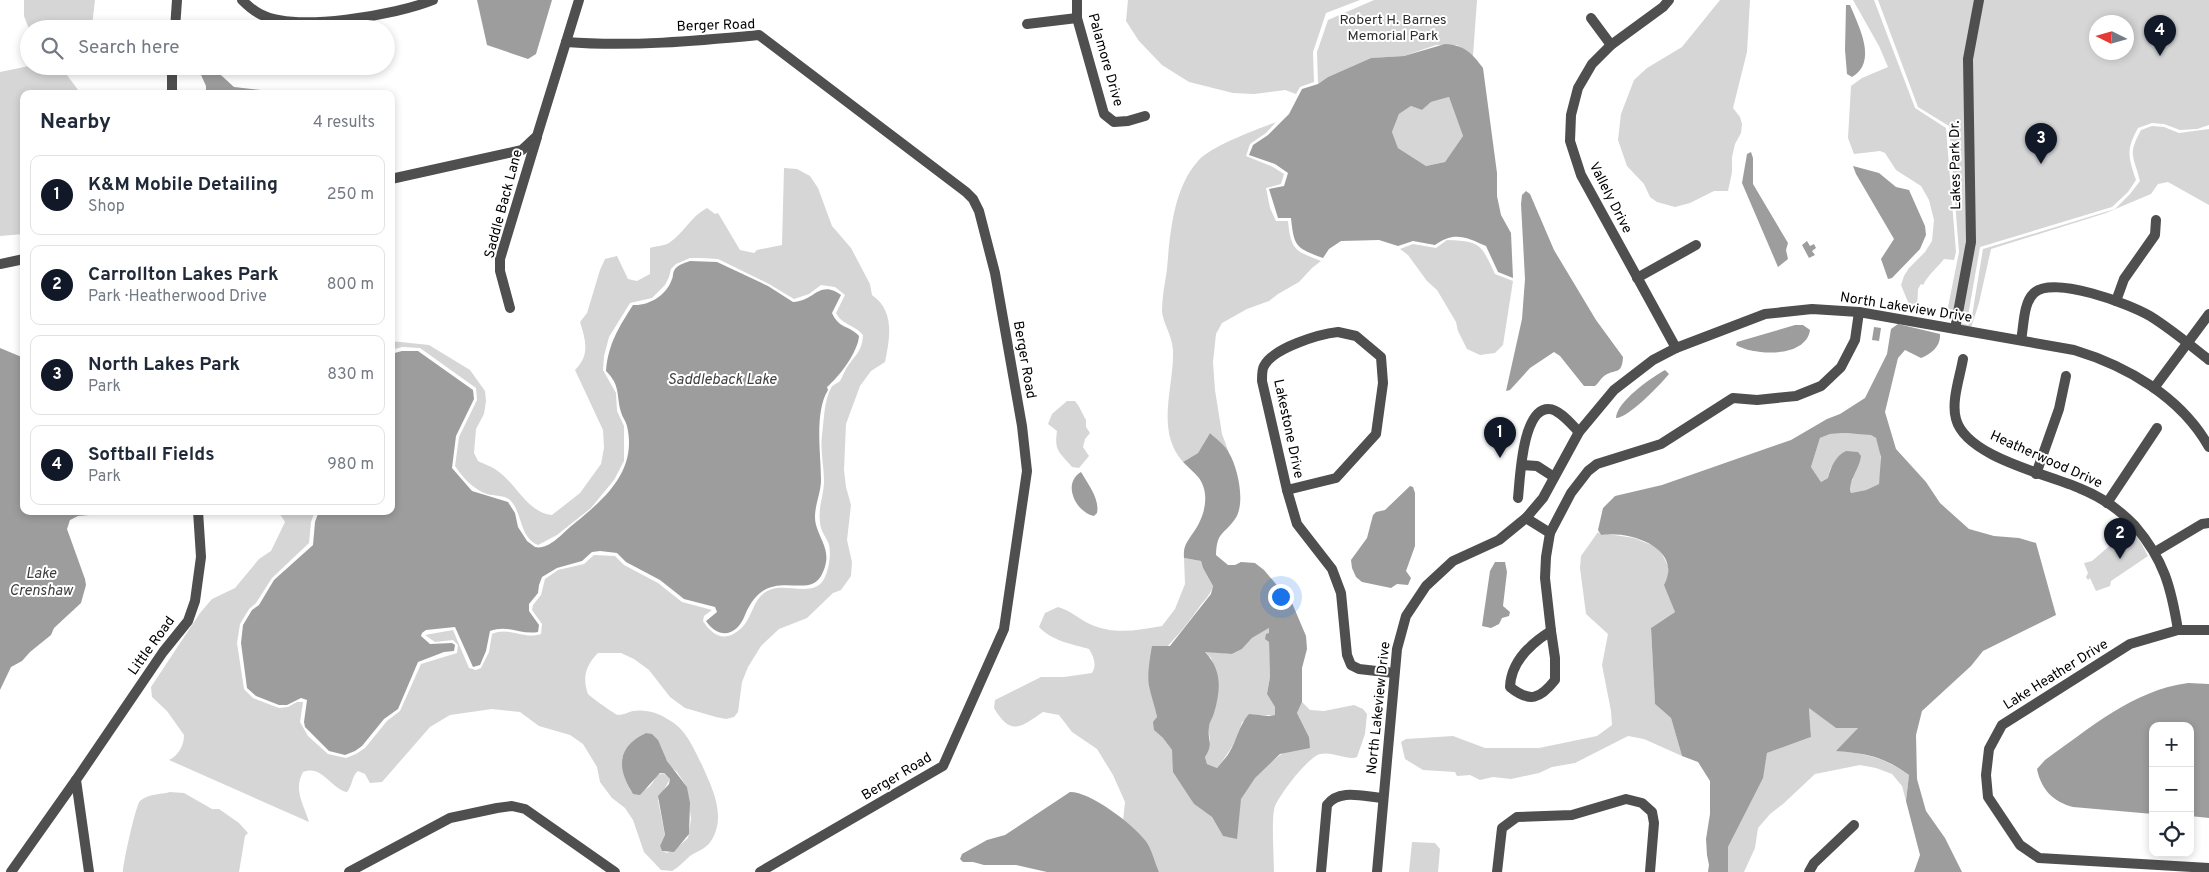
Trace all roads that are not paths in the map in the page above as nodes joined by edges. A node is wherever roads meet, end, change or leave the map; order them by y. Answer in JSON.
{"nodes":[{"id":1,"x":176,"y":0,"type":"edge"},
{"id":2,"x":242,"y":0,"type":"edge"},
{"id":3,"x":434,"y":0,"type":"edge"},
{"id":4,"x":579,"y":0,"type":"edge"},
{"id":5,"x":1077,"y":0,"type":"edge"},
{"id":6,"x":1669,"y":0,"type":"edge"},
{"id":7,"x":1980,"y":0,"type":"edge"},
{"id":8,"x":1077,"y":18,"type":"junction"},
{"id":9,"x":1591,"y":18,"type":"dead end"},
{"id":10,"x":175,"y":20,"type":"edge"},
{"id":11,"x":284,"y":20,"type":"edge"},
{"id":12,"x":344,"y":20,"type":"edge"},
{"id":13,"x":1027,"y":24,"type":"dead end"},
{"id":14,"x":566,"y":42,"type":"junction"},
{"id":15,"x":1611,"y":45,"type":"junction"},
{"id":16,"x":172,"y":75,"type":"edge"},
{"id":17,"x":172,"y":90,"type":"edge"},
{"id":18,"x":1145,"y":116,"type":"dead end"},
{"id":19,"x":537,"y":136,"type":"junction"},
{"id":20,"x":395,"y":178,"type":"edge"},
{"id":21,"x":2156,"y":220,"type":"dead end"},
{"id":22,"x":1696,"y":245,"type":"dead end"},
{"id":23,"x":20,"y":260,"type":"edge"},
{"id":24,"x":0,"y":264,"type":"edge"},
{"id":25,"x":1637,"y":278,"type":"junction"},
{"id":26,"x":2116,"y":301,"type":"junction"},
{"id":27,"x":510,"y":308,"type":"dead end"},
{"id":28,"x":1858,"y":312,"type":"junction"},
{"id":29,"x":2209,"y":314,"type":"edge"},
{"id":30,"x":1955,"y":329,"type":"junction"},
{"id":31,"x":2021,"y":340,"type":"junction"},
{"id":32,"x":2187,"y":342,"type":"junction"},
{"id":33,"x":1676,"y":348,"type":"junction"},
{"id":34,"x":1963,"y":359,"type":"dead end"},
{"id":35,"x":2209,"y":360,"type":"edge"},
{"id":36,"x":2066,"y":376,"type":"dead end"},
{"id":37,"x":2154,"y":388,"type":"junction"},
{"id":38,"x":2158,"y":428,"type":"dead end"},
{"id":39,"x":1579,"y":432,"type":"junction"},
{"id":40,"x":2209,"y":447,"type":"edge"},
{"id":41,"x":1522,"y":465,"type":"junction"},
{"id":42,"x":2036,"y":474,"type":"junction"},
{"id":43,"x":1554,"y":477,"type":"junction"},
{"id":44,"x":1287,"y":490,"type":"junction"},
{"id":45,"x":1518,"y":498,"type":"dead end"},
{"id":46,"x":2107,"y":503,"type":"junction"},
{"id":47,"x":198,"y":515,"type":"edge"},
{"id":48,"x":1526,"y":518,"type":"junction"},
{"id":49,"x":2209,"y":522,"type":"edge"},
{"id":50,"x":1550,"y":533,"type":"junction"},
{"id":51,"x":2155,"y":552,"type":"junction"},
{"id":52,"x":2178,"y":630,"type":"junction"},
{"id":53,"x":2209,"y":630,"type":"edge"},
{"id":54,"x":1551,"y":631,"type":"junction"},
{"id":55,"x":1394,"y":673,"type":"junction"},
{"id":56,"x":76,"y":780,"type":"junction"},
{"id":57,"x":1384,"y":798,"type":"junction"},
{"id":58,"x":1854,"y":825,"type":"dead end"},
{"id":59,"x":2209,"y":868,"type":"edge"},
{"id":60,"x":11,"y":872,"type":"edge"},
{"id":61,"x":89,"y":872,"type":"edge"},
{"id":62,"x":349,"y":872,"type":"edge"},
{"id":63,"x":615,"y":872,"type":"edge"},
{"id":64,"x":760,"y":872,"type":"edge"},
{"id":65,"x":1321,"y":872,"type":"edge"},
{"id":66,"x":1377,"y":872,"type":"edge"},
{"id":67,"x":1497,"y":872,"type":"edge"},
{"id":68,"x":1650,"y":872,"type":"edge"},
{"id":69,"x":1809,"y":872,"type":"edge"}],
"edges":[{"from":1,"to":10,"type":"street"},
{"from":2,"to":11,"type":"street"},
{"from":3,"to":12,"type":"street"},
{"from":4,"to":14,"type":"street","name":"Saddle Back Lane"},
{"from":5,"to":8,"type":"street","name":"Palamore Drive"},
{"from":6,"to":15,"type":"street","name":"Vallely Drive"},
{"from":7,"to":30,"type":"street","name":"Lakes Park Dr."},
{"from":8,"to":13,"type":"street"},
{"from":8,"to":18,"type":"street","name":"Palamore Drive"},
{"from":9,"to":15,"type":"street"},
{"from":14,"to":19,"type":"street","name":"Saddle Back Lane"},
{"from":14,"to":64,"type":"street","name":"Berger Road"},
{"from":15,"to":25,"type":"street","name":"Vallely Drive"},
{"from":16,"to":17,"type":"street"},
{"from":19,"to":20,"type":"street"},
{"from":19,"to":27,"type":"street","name":"Saddle Back Lane"},
{"from":21,"to":26,"type":"street"},
{"from":22,"to":25,"type":"street"},
{"from":23,"to":24,"type":"street"},
{"from":25,"to":33,"type":"street","name":"Vallely Drive"},
{"from":26,"to":31,"type":"street"},
{"from":26,"to":32,"type":"street"},
{"from":28,"to":30,"type":"street","name":"North Lakeview Drive"},
{"from":28,"to":33,"type":"street","name":"North Lakeview Drive"},
{"from":28,"to":50,"type":"street"},
{"from":29,"to":32,"type":"street"},
{"from":30,"to":31,"type":"street","name":"North Lakeview Drive"},
{"from":31,"to":37,"type":"street","name":"North Lakeview Drive"},
{"from":32,"to":35,"type":"street"},
{"from":32,"to":37,"type":"street"},
{"from":33,"to":39,"type":"street","name":"North Lakeview Drive"},
{"from":34,"to":42,"type":"street","name":"Heatherwood Drive"},
{"from":36,"to":42,"type":"street"},
{"from":37,"to":40,"type":"street","name":"North Lakeview Drive"},
{"from":38,"to":46,"type":"street"},
{"from":39,"to":41,"type":"street"},
{"from":39,"to":43,"type":"street","name":"North Lakeview Drive"},
{"from":41,"to":43,"type":"street"},
{"from":41,"to":45,"type":"street"},
{"from":42,"to":46,"type":"street","name":"Heatherwood Drive"},
{"from":43,"to":48,"type":"street","name":"North Lakeview Drive"},
{"from":44,"to":44,"type":"street","name":"Lakestone Drive"},
{"from":44,"to":55,"type":"street","name":"Lakestone Drive"},
{"from":46,"to":51,"type":"street","name":"Heatherwood Drive"},
{"from":47,"to":56,"type":"street","name":"Little Road"},
{"from":48,"to":50,"type":"street"},
{"from":48,"to":55,"type":"street","name":"North Lakeview Drive"},
{"from":49,"to":51,"type":"street"},
{"from":50,"to":54,"type":"street"},
{"from":51,"to":52,"type":"street","name":"Heatherwood Drive"},
{"from":52,"to":53,"type":"street","name":"Lake Heather Drive"},
{"from":52,"to":59,"type":"street","name":"Lake Heather Drive"},
{"from":54,"to":54,"type":"street"},
{"from":55,"to":57,"type":"street","name":"North Lakeview Drive"},
{"from":56,"to":60,"type":"street","name":"Little Road"},
{"from":56,"to":61,"type":"street"},
{"from":57,"to":65,"type":"street"},
{"from":57,"to":66,"type":"street","name":"North Lakeview Drive"},
{"from":58,"to":69,"type":"street"},
{"from":62,"to":63,"type":"street"},
{"from":67,"to":68,"type":"street"}]}
